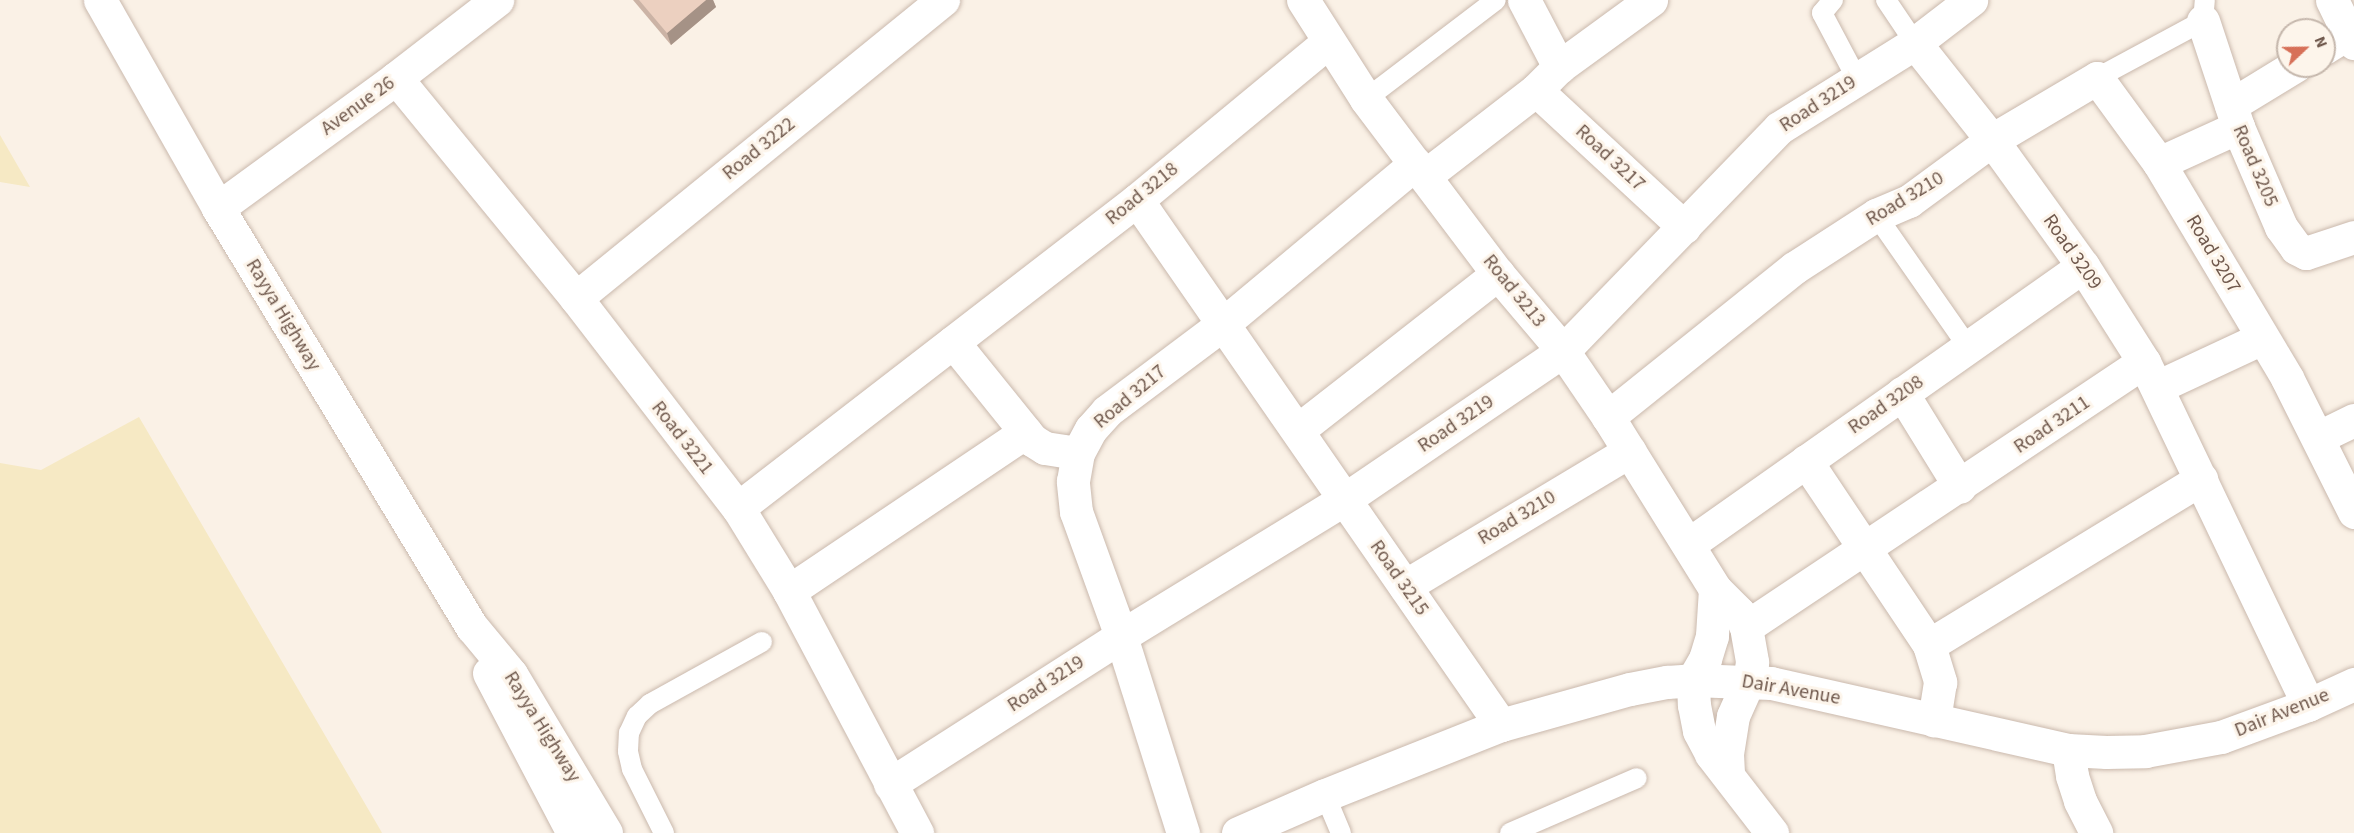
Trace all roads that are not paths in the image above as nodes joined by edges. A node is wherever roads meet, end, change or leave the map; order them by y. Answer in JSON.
{"nodes":[{"id":1,"x":100,"y":0,"type":"edge"},
{"id":2,"x":497,"y":0,"type":"edge"},
{"id":3,"x":943,"y":0,"type":"edge"},
{"id":4,"x":1303,"y":0,"type":"edge"},
{"id":5,"x":1496,"y":0,"type":"edge"},
{"id":6,"x":1524,"y":0,"type":"edge"},
{"id":7,"x":1651,"y":0,"type":"edge"},
{"id":8,"x":1833,"y":0,"type":"edge"},
{"id":9,"x":1886,"y":0,"type":"edge"},
{"id":10,"x":1971,"y":0,"type":"edge"},
{"id":11,"x":2332,"y":0,"type":"edge"},
{"id":12,"x":2204,"y":10,"type":"edge"},
{"id":13,"x":2342,"y":41,"type":"edge"},
{"id":14,"x":1328,"y":42,"type":"junction"},
{"id":15,"x":1915,"y":43,"type":"junction"},
{"id":16,"x":396,"y":78,"type":"junction"},
{"id":17,"x":1548,"y":78,"type":"junction"},
{"id":18,"x":2097,"y":78,"type":"junction"},
{"id":19,"x":2281,"y":78,"type":"edge"},
{"id":20,"x":1857,"y":79,"type":"junction"},
{"id":21,"x":1366,"y":99,"type":"junction"},
{"id":22,"x":2235,"y":116,"type":"junction"},
{"id":23,"x":1992,"y":140,"type":"junction"},
{"id":24,"x":2159,"y":163,"type":"junction"},
{"id":25,"x":1420,"y":170,"type":"junction"},
{"id":26,"x":1137,"y":200,"type":"junction"},
{"id":27,"x":218,"y":208,"type":"junction"},
{"id":28,"x":1876,"y":215,"type":"junction"},
{"id":29,"x":1684,"y":227,"type":"junction"},
{"id":30,"x":2354,"y":237,"type":"edge"},
{"id":31,"x":2083,"y":266,"type":"junction"},
{"id":32,"x":1498,"y":274,"type":"junction"},
{"id":33,"x":576,"y":298,"type":"junction"},
{"id":34,"x":1224,"y":323,"type":"junction"},
{"id":35,"x":2262,"y":338,"type":"junction"},
{"id":36,"x":953,"y":342,"type":"junction"},
{"id":37,"x":1968,"y":346,"type":"junction"},
{"id":38,"x":1563,"y":351,"type":"junction"},
{"id":39,"x":2151,"y":375,"type":"junction"},
{"id":40,"x":1902,"y":393,"type":"junction"},
{"id":41,"x":1608,"y":417,"type":"junction"},
{"id":42,"x":2354,"y":420,"type":"edge"},
{"id":43,"x":1298,"y":430,"type":"junction"},
{"id":44,"x":1026,"y":432,"type":"junction"},
{"id":45,"x":2319,"y":438,"type":"junction"},
{"id":46,"x":1629,"y":451,"type":"junction"},
{"id":47,"x":1078,"y":453,"type":"junction"},
{"id":48,"x":1806,"y":461,"type":"junction"},
{"id":49,"x":2201,"y":479,"type":"junction"},
{"id":50,"x":1960,"y":487,"type":"junction"},
{"id":51,"x":1345,"y":499,"type":"junction"},
{"id":52,"x":738,"y":508,"type":"junction"},
{"id":53,"x":2354,"y":512,"type":"edge"},
{"id":54,"x":1689,"y":544,"type":"junction"},
{"id":55,"x":1863,"y":549,"type":"junction"},
{"id":56,"x":1405,"y":586,"type":"junction"},
{"id":57,"x":1715,"y":589,"type":"junction"},
{"id":58,"x":789,"y":591,"type":"junction"},
{"id":59,"x":472,"y":627,"type":"junction"},
{"id":60,"x":1746,"y":627,"type":"junction"},
{"id":61,"x":1121,"y":636,"type":"junction"},
{"id":62,"x":762,"y":642,"type":"dead end"},
{"id":63,"x":1929,"y":645,"type":"junction"},
{"id":64,"x":1694,"y":680,"type":"junction"},
{"id":65,"x":1749,"y":680,"type":"junction"},
{"id":66,"x":2354,"y":684,"type":"edge"},
{"id":67,"x":2307,"y":705,"type":"junction"},
{"id":68,"x":1934,"y":721,"type":"junction"},
{"id":69,"x":1501,"y":724,"type":"junction"},
{"id":70,"x":2068,"y":750,"type":"junction"},
{"id":71,"x":1728,"y":774,"type":"junction"},
{"id":72,"x":1637,"y":778,"type":"dead end"},
{"id":73,"x":890,"y":784,"type":"junction"},
{"id":74,"x":1324,"y":795,"type":"junction"},
{"id":75,"x":573,"y":833,"type":"edge"},
{"id":76,"x":606,"y":833,"type":"edge"},
{"id":77,"x":664,"y":833,"type":"edge"},
{"id":78,"x":917,"y":833,"type":"edge"},
{"id":79,"x":1183,"y":833,"type":"edge"},
{"id":80,"x":1238,"y":833,"type":"edge"},
{"id":81,"x":1341,"y":833,"type":"edge"},
{"id":82,"x":1510,"y":833,"type":"edge"},
{"id":83,"x":1772,"y":833,"type":"edge"},
{"id":84,"x":2096,"y":833,"type":"edge"}],
"edges":[{"from":1,"to":27,"type":"street","name":"Rayya Highway"},
{"from":2,"to":16,"type":"street","name":"Avenue 26"},
{"from":3,"to":33,"type":"street","name":"Road 3222"},
{"from":4,"to":14,"type":"street","name":"Road 3213"},
{"from":5,"to":21,"type":"lane"},
{"from":6,"to":17,"type":"street"},
{"from":7,"to":17,"type":"street","name":"Road 3217"},
{"from":8,"to":20,"type":"lane"},
{"from":9,"to":15,"type":"lane"},
{"from":10,"to":15,"type":"street","name":"Road 3219"},
{"from":11,"to":13,"type":"street"},
{"from":12,"to":18,"type":"lane","name":"Road 3210"},
{"from":12,"to":22,"type":"street","name":"Road 3205"},
{"from":14,"to":21,"type":"street","name":"Road 3213"},
{"from":14,"to":26,"type":"street","name":"Road 3218"},
{"from":15,"to":20,"type":"street","name":"Road 3219"},
{"from":15,"to":23,"type":"street","name":"Road 3209"},
{"from":16,"to":27,"type":"street","name":"Avenue 26"},
{"from":16,"to":33,"type":"street","name":"Road 3221"},
{"from":17,"to":25,"type":"street","name":"Road 3217"},
{"from":17,"to":29,"type":"street","name":"Road 3217"},
{"from":18,"to":23,"type":"street","name":"Road 3210"},
{"from":18,"to":24,"type":"street","name":"Road 3207"},
{"from":19,"to":22,"type":"street"},
{"from":20,"to":29,"type":"street","name":"Road 3219"},
{"from":21,"to":25,"type":"street","name":"Road 3213"},
{"from":22,"to":24,"type":"street"},
{"from":22,"to":30,"type":"street","name":"Road 3205"},
{"from":23,"to":28,"type":"street","name":"Road 3210"},
{"from":23,"to":31,"type":"street","name":"Road 3209"},
{"from":24,"to":35,"type":"street","name":"Road 3207"},
{"from":25,"to":32,"type":"street","name":"Road 3213"},
{"from":25,"to":34,"type":"street","name":"Road 3217"},
{"from":26,"to":34,"type":"street","name":"Road 3215"},
{"from":26,"to":36,"type":"street","name":"Road 3218"},
{"from":27,"to":59,"type":"street","name":"Rayya Highway"},
{"from":28,"to":37,"type":"lane"},
{"from":28,"to":41,"type":"street","name":"Road 3210"},
{"from":29,"to":38,"type":"street","name":"Road 3219"},
{"from":31,"to":37,"type":"street","name":"Road 3208"},
{"from":31,"to":39,"type":"street","name":"Road 3209"},
{"from":32,"to":38,"type":"street","name":"Road 3213"},
{"from":32,"to":43,"type":"street"},
{"from":33,"to":52,"type":"street","name":"Road 3221"},
{"from":34,"to":43,"type":"street","name":"Road 3215"},
{"from":34,"to":47,"type":"street","name":"Road 3217"},
{"from":35,"to":39,"type":"street","name":"Road 3211"},
{"from":35,"to":45,"type":"street","name":"Road 3207"},
{"from":36,"to":44,"type":"street"},
{"from":36,"to":52,"type":"street","name":"Road 3218"},
{"from":37,"to":40,"type":"street","name":"Road 3208"},
{"from":38,"to":41,"type":"street","name":"Road 3213"},
{"from":38,"to":51,"type":"street","name":"Road 3219"},
{"from":39,"to":49,"type":"street","name":"Road 3209"},
{"from":39,"to":50,"type":"street","name":"Road 3211"},
{"from":40,"to":48,"type":"street","name":"Road 3208"},
{"from":40,"to":50,"type":"street"},
{"from":41,"to":46,"type":"street","name":"Road 3213"},
{"from":42,"to":45,"type":"street"},
{"from":43,"to":51,"type":"street","name":"Road 3215"},
{"from":44,"to":47,"type":"street"},
{"from":44,"to":58,"type":"street"},
{"from":45,"to":53,"type":"street","name":"Road 3207"},
{"from":46,"to":54,"type":"street","name":"Road 3213"},
{"from":46,"to":56,"type":"street","name":"Road 3210"},
{"from":47,"to":61,"type":"street","name":"Road 3217"},
{"from":48,"to":54,"type":"street","name":"Road 3208"},
{"from":48,"to":55,"type":"street"},
{"from":49,"to":63,"type":"street"},
{"from":49,"to":67,"type":"street","name":"Road 3209"},
{"from":50,"to":55,"type":"street","name":"Road 3211"},
{"from":51,"to":56,"type":"street","name":"Road 3215"},
{"from":51,"to":61,"type":"street","name":"Road 3219"},
{"from":52,"to":58,"type":"street","name":"Road 3221"},
{"from":54,"to":57,"type":"street","name":"Road 3213"},
{"from":55,"to":60,"type":"street","name":"Road 3211"},
{"from":55,"to":63,"type":"street"},
{"from":56,"to":69,"type":"street","name":"Road 3215"},
{"from":57,"to":60,"type":"street","name":"Road 3213"},
{"from":57,"to":64,"type":"street"},
{"from":58,"to":73,"type":"street","name":"Road 3221"},
{"from":59,"to":75,"type":"street","name":"Rayya Highway"},
{"from":59,"to":76,"type":"street","name":"Rayya Highway"},
{"from":60,"to":65,"type":"street","name":"Road 3213"},
{"from":61,"to":73,"type":"street","name":"Road 3219"},
{"from":61,"to":79,"type":"street","name":"Road 3217"},
{"from":62,"to":77,"type":"lane"},
{"from":63,"to":68,"type":"street"},
{"from":64,"to":65,"type":"street","name":"Dair Avenue"},
{"from":64,"to":69,"type":"street","name":"Dair Avenue"},
{"from":64,"to":71,"type":"street"},
{"from":65,"to":68,"type":"street","name":"Dair Avenue"},
{"from":65,"to":71,"type":"street"},
{"from":66,"to":67,"type":"street","name":"Dair Avenue"},
{"from":67,"to":70,"type":"street","name":"Dair Avenue"},
{"from":68,"to":70,"type":"street","name":"Dair Avenue"},
{"from":69,"to":74,"type":"street","name":"Dair Avenue"},
{"from":70,"to":84,"type":"street"},
{"from":71,"to":83,"type":"street"},
{"from":72,"to":82,"type":"lane"},
{"from":73,"to":78,"type":"street","name":"Road 3221"},
{"from":74,"to":80,"type":"street","name":"Dair Avenue"},
{"from":74,"to":81,"type":"lane"}]}
